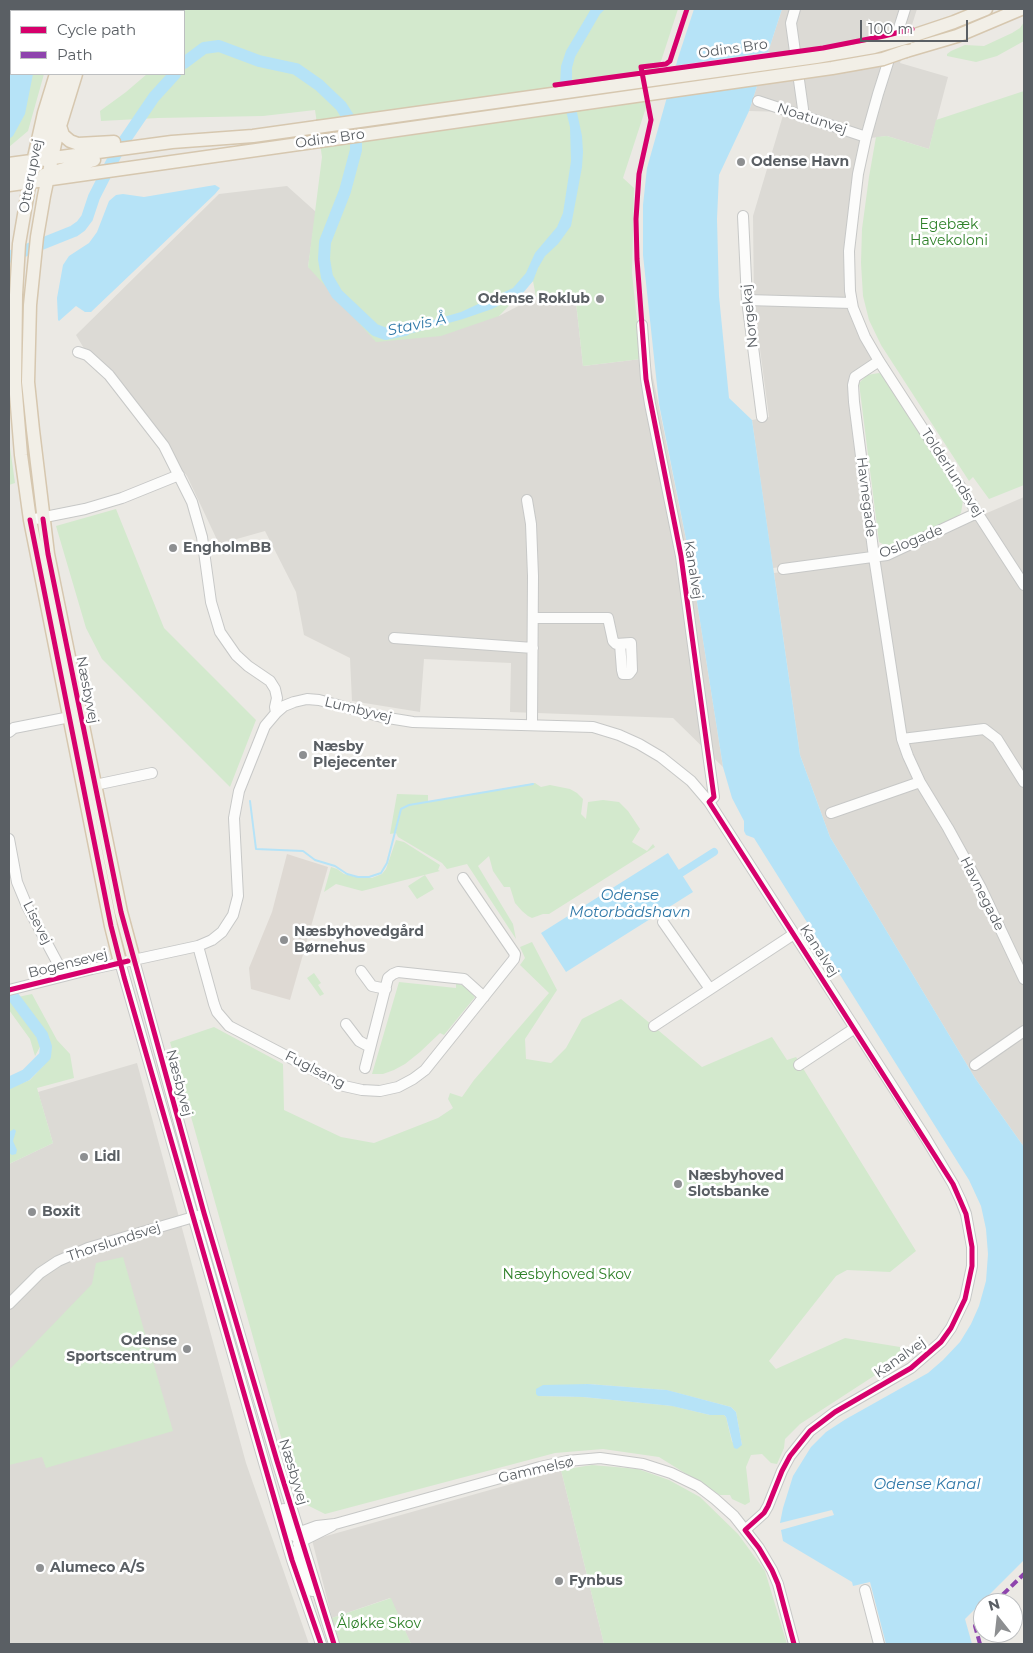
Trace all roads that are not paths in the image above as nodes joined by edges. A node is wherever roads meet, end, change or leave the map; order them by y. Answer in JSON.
{"nodes":[{"id":1,"x":795,"y":9,"type":"edge"},
{"id":2,"x":905,"y":9,"type":"edge"},
{"id":3,"x":986,"y":9,"type":"edge"},
{"id":4,"x":1021,"y":9,"type":"edge"},
{"id":5,"x":56,"y":75,"type":"edge"},
{"id":6,"x":66,"y":75,"type":"edge"},
{"id":7,"x":76,"y":75,"type":"edge"},
{"id":8,"x":758,"y":101,"type":"dead end"},
{"id":9,"x":802,"y":116,"type":"junction"},
{"id":10,"x":60,"y":126,"type":"junction"},
{"id":11,"x":229,"y":137,"type":"junction"},
{"id":12,"x":866,"y":137,"type":"junction"},
{"id":13,"x":133,"y":146,"type":"junction"},
{"id":14,"x":107,"y":151,"type":"junction"},
{"id":15,"x":9,"y":164,"type":"edge"},
{"id":16,"x":40,"y":171,"type":"junction"},
{"id":17,"x":9,"y":175,"type":"edge"},
{"id":18,"x":9,"y":185,"type":"edge"},
{"id":19,"x":743,"y":216,"type":"dead end"},
{"id":20,"x":28,"y":241,"type":"junction"},
{"id":21,"x":26,"y":257,"type":"junction"},
{"id":22,"x":747,"y":300,"type":"junction"},
{"id":23,"x":852,"y":303,"type":"junction"},
{"id":24,"x":642,"y":325,"type":"dead end"},
{"id":25,"x":78,"y":352,"type":"dead end"},
{"id":26,"x":879,"y":361,"type":"junction"},
{"id":27,"x":762,"y":416,"type":"dead end"},
{"id":28,"x":179,"y":475,"type":"junction"},
{"id":29,"x":527,"y":500,"type":"dead end"},
{"id":30,"x":978,"y":513,"type":"junction"},
{"id":31,"x":37,"y":519,"type":"junction"},
{"id":32,"x":874,"y":557,"type":"junction"},
{"id":33,"x":783,"y":569,"type":"dead end"},
{"id":34,"x":1024,"y":585,"type":"edge"},
{"id":35,"x":534,"y":618,"type":"junction"},
{"id":36,"x":394,"y":638,"type":"dead end"},
{"id":37,"x":620,"y":644,"type":"dead end"},
{"id":38,"x":533,"y":648,"type":"junction"},
{"id":39,"x":276,"y":713,"type":"junction"},
{"id":40,"x":70,"y":717,"type":"junction"},
{"id":41,"x":532,"y":725,"type":"junction"},
{"id":42,"x":9,"y":732,"type":"edge"},
{"id":43,"x":902,"y":739,"type":"junction"},
{"id":44,"x":152,"y":773,"type":"dead end"},
{"id":45,"x":700,"y":775,"type":"junction"},
{"id":46,"x":920,"y":782,"type":"junction"},
{"id":47,"x":1024,"y":782,"type":"edge"},
{"id":48,"x":95,"y":785,"type":"junction"},
{"id":49,"x":709,"y":802,"type":"junction"},
{"id":50,"x":831,"y":813,"type":"dead end"},
{"id":51,"x":9,"y":839,"type":"edge"},
{"id":52,"x":463,"y":878,"type":"dead end"},
{"id":53,"x":106,"y":901,"type":"junction"},
{"id":54,"x":663,"y":922,"type":"dead end"},
{"id":55,"x":794,"y":934,"type":"junction"},
{"id":56,"x":198,"y":946,"type":"junction"},
{"id":57,"x":134,"y":960,"type":"junction"},
{"id":58,"x":120,"y":962,"type":"junction"},
{"id":59,"x":361,"y":970,"type":"dead end"},
{"id":60,"x":64,"y":976,"type":"junction"},
{"id":61,"x":1024,"y":979,"type":"edge"},
{"id":62,"x":386,"y":989,"type":"junction"},
{"id":63,"x":710,"y":989,"type":"junction"},
{"id":64,"x":9,"y":990,"type":"edge"},
{"id":65,"x":484,"y":997,"type":"junction"},
{"id":66,"x":346,"y":1024,"type":"dead end"},
{"id":67,"x":654,"y":1026,"type":"dead end"},
{"id":68,"x":854,"y":1028,"type":"junction"},
{"id":69,"x":153,"y":1030,"type":"junction"},
{"id":70,"x":1024,"y":1031,"type":"edge"},
{"id":71,"x":370,"y":1047,"type":"junction"},
{"id":72,"x":799,"y":1065,"type":"dead end"},
{"id":73,"x":975,"y":1065,"type":"dead end"},
{"id":74,"x":365,"y":1068,"type":"dead end"},
{"id":75,"x":204,"y":1214,"type":"junction"},
{"id":76,"x":192,"y":1217,"type":"junction"},
{"id":77,"x":9,"y":1304,"type":"edge"},
{"id":78,"x":745,"y":1530,"type":"junction"},
{"id":79,"x":294,"y":1540,"type":"junction"},
{"id":80,"x":866,"y":1590,"type":"dead end"},
{"id":81,"x":321,"y":1644,"type":"edge"},
{"id":82,"x":334,"y":1644,"type":"edge"},
{"id":83,"x":794,"y":1644,"type":"edge"},
{"id":84,"x":879,"y":1644,"type":"edge"}],
"edges":[{"from":1,"to":9,"type":"street"},
{"from":2,"to":12,"type":"street"},
{"from":3,"to":11,"type":"main road","name":"Odins Bro","bridge":true},
{"from":4,"to":16,"type":"main road","name":"Odins Bro","bridge":true},
{"from":5,"to":16,"type":"main road","name":"Otterupvej"},
{"from":6,"to":16,"type":"main road"},
{"from":7,"to":10,"type":"main road","name":"Otterupvej"},
{"from":8,"to":9,"type":"street","name":"Noatunvej"},
{"from":9,"to":12,"type":"street","name":"Noatunvej"},
{"from":10,"to":14,"type":"main road"},
{"from":10,"to":16,"type":"main road","name":"Otterupvej"},
{"from":11,"to":13,"type":"main road","name":"Odins Bro"},
{"from":11,"to":13,"type":"main road"},
{"from":12,"to":23,"type":"street"},
{"from":13,"to":14,"type":"main road"},
{"from":13,"to":14,"type":"main road"},
{"from":14,"to":16,"type":"main road"},
{"from":15,"to":16,"type":"main road"},
{"from":16,"to":17,"type":"main road"},
{"from":16,"to":18,"type":"main road"},
{"from":16,"to":20,"type":"main road","name":"Otterupvej"},
{"from":16,"to":20,"type":"main road","name":"Otterupvej"},
{"from":19,"to":22,"type":"street","name":"Norgekaj"},
{"from":20,"to":21,"type":"main road","name":"Otterupvej"},
{"from":20,"to":21,"type":"main road","name":"Otterupvej"},
{"from":21,"to":31,"type":"main road","name":"Otterupvej"},
{"from":21,"to":31,"type":"main road","name":"Otterupvej"},
{"from":22,"to":23,"type":"street"},
{"from":22,"to":27,"type":"street","name":"Norgekaj"},
{"from":23,"to":26,"type":"street"},
{"from":24,"to":45,"type":"street","name":"Kanalvej"},
{"from":25,"to":28,"type":"street"},
{"from":26,"to":30,"type":"street","name":"Tolderlundsvej"},
{"from":26,"to":32,"type":"street","name":"Havnegade"},
{"from":28,"to":31,"type":"street"},
{"from":28,"to":39,"type":"street"},
{"from":29,"to":35,"type":"street"},
{"from":30,"to":32,"type":"street","name":"Oslogade"},
{"from":30,"to":34,"type":"street","name":"Tolderlundsvej"},
{"from":31,"to":40,"type":"main road","name":"Næsbyvej"},
{"from":31,"to":48,"type":"main road","name":"Næsbyvej"},
{"from":32,"to":33,"type":"street","name":"Oslogade"},
{"from":32,"to":43,"type":"street","name":"Havnegade"},
{"from":35,"to":37,"type":"street"},
{"from":35,"to":38,"type":"street"},
{"from":36,"to":38,"type":"street"},
{"from":38,"to":41,"type":"street"},
{"from":39,"to":41,"type":"street","name":"Lumbyvej"},
{"from":39,"to":56,"type":"street","name":"Bogensevej"},
{"from":40,"to":42,"type":"street"},
{"from":40,"to":53,"type":"main road","name":"Næsbyvej"},
{"from":41,"to":45,"type":"street","name":"Lumbyvej"},
{"from":43,"to":46,"type":"street","name":"Havnegade"},
{"from":43,"to":47,"type":"street"},
{"from":44,"to":48,"type":"street"},
{"from":45,"to":49,"type":"street","name":"Lumbyvej"},
{"from":45,"to":49,"type":"street","name":"Kanalvej"},
{"from":46,"to":50,"type":"street"},
{"from":46,"to":61,"type":"street","name":"Havnegade"},
{"from":48,"to":57,"type":"main road","name":"Næsbyvej"},
{"from":49,"to":55,"type":"street","name":"Kanalvej"},
{"from":51,"to":60,"type":"street","name":"Lisevej"},
{"from":52,"to":65,"type":"street","name":"Fuglsang"},
{"from":53,"to":57,"type":"street"},
{"from":53,"to":58,"type":"main road","name":"Næsbyvej"},
{"from":54,"to":63,"type":"street"},
{"from":55,"to":63,"type":"street"},
{"from":55,"to":68,"type":"street","name":"Kanalvej"},
{"from":56,"to":57,"type":"street","name":"Bogensevej"},
{"from":56,"to":65,"type":"street","name":"Fuglsang"},
{"from":57,"to":58,"type":"street","name":"Bogensevej"},
{"from":57,"to":69,"type":"street","name":"Næsbyvej"},
{"from":58,"to":60,"type":"street","name":"Bogensevej"},
{"from":58,"to":69,"type":"street"},
{"from":58,"to":76,"type":"street","name":"Næsbyvej"},
{"from":59,"to":62,"type":"street"},
{"from":60,"to":64,"type":"street","name":"Bogensevej"},
{"from":62,"to":65,"type":"street","name":"Fuglsang"},
{"from":62,"to":71,"type":"street","name":"Fuglsang"},
{"from":63,"to":67,"type":"street"},
{"from":66,"to":71,"type":"street"},
{"from":68,"to":72,"type":"street"},
{"from":68,"to":78,"type":"street","name":"Kanalvej"},
{"from":69,"to":75,"type":"street","name":"Næsbyvej"},
{"from":70,"to":73,"type":"street"},
{"from":71,"to":74,"type":"street","name":"Fuglsang"},
{"from":75,"to":76,"type":"street","name":"Thorslundsvej"},
{"from":75,"to":79,"type":"street","name":"Næsbyvej"},
{"from":76,"to":77,"type":"street","name":"Thorslundsvej"},
{"from":76,"to":79,"type":"street","name":"Næsbyvej"},
{"from":78,"to":79,"type":"street","name":"Gammelsø"},
{"from":78,"to":83,"type":"street","name":"Gammelsø"},
{"from":79,"to":81,"type":"street","name":"Næsbyvej"},
{"from":79,"to":82,"type":"street","name":"Næsbyvej"},
{"from":80,"to":84,"type":"street"}]}
